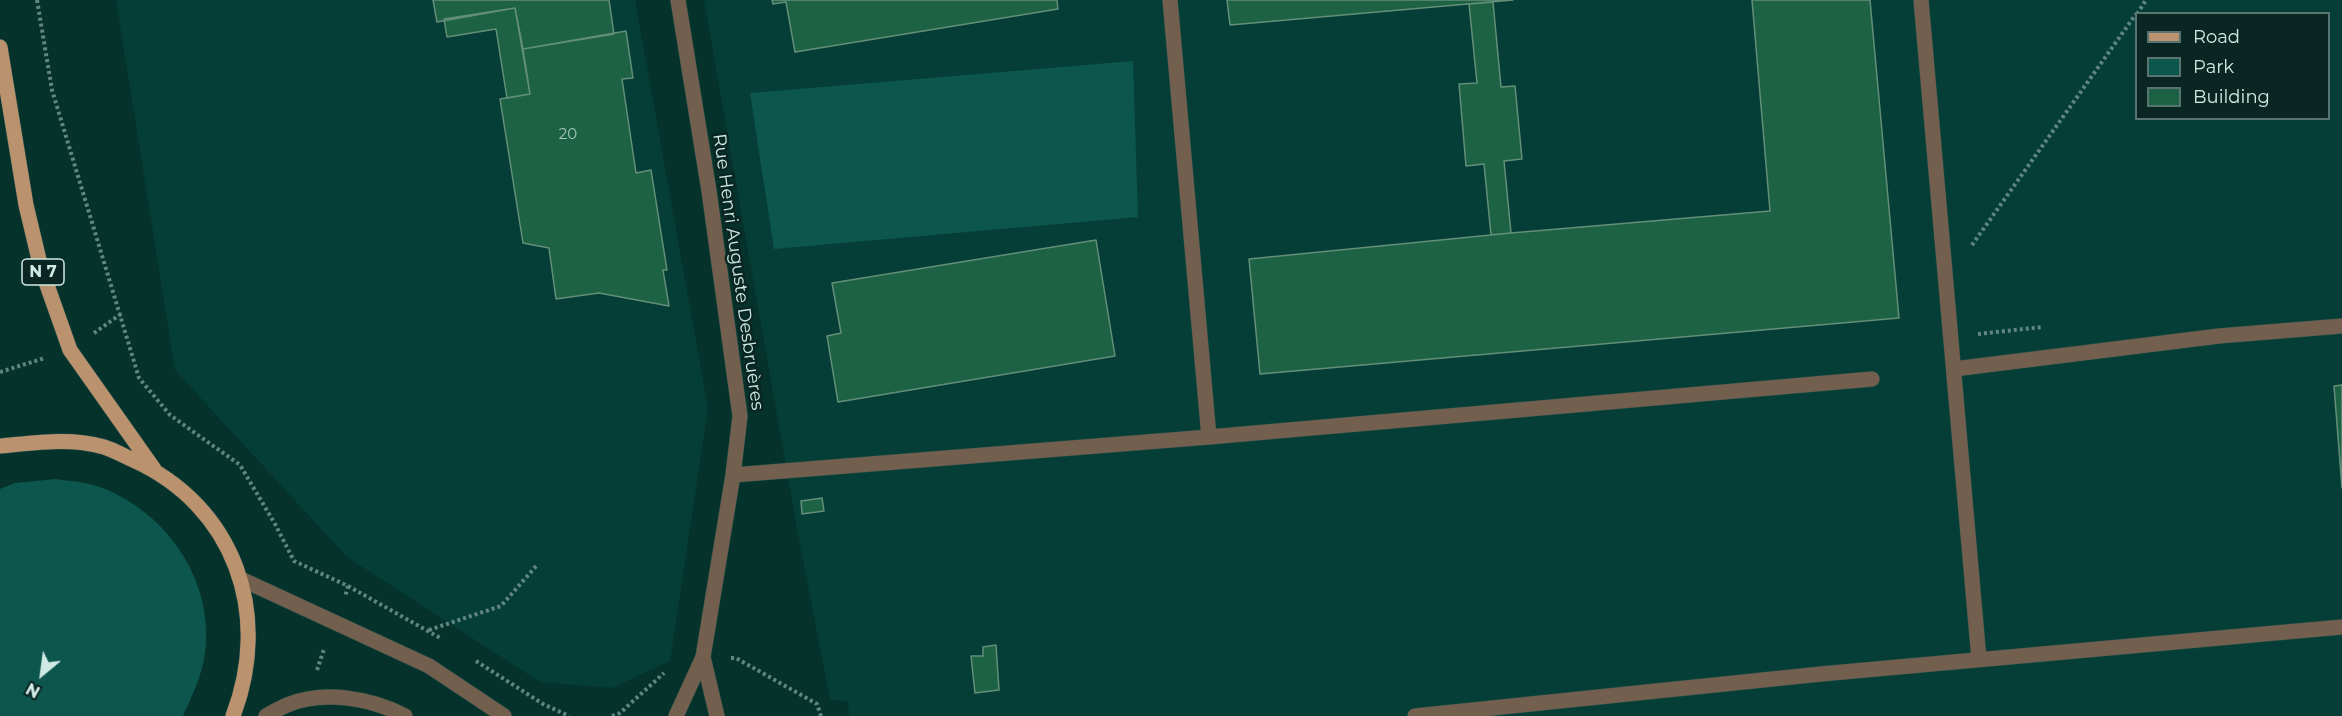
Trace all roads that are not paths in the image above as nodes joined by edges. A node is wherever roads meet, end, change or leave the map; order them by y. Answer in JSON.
{"nodes":[{"id":1,"x":678,"y":0,"type":"edge"},
{"id":2,"x":1170,"y":0,"type":"edge"},
{"id":3,"x":1921,"y":0,"type":"edge"},
{"id":4,"x":0,"y":47,"type":"edge"},
{"id":5,"x":2342,"y":327,"type":"edge"},
{"id":6,"x":1954,"y":369,"type":"junction"},
{"id":7,"x":1872,"y":379,"type":"dead end"},
{"id":8,"x":1209,"y":437,"type":"junction"},
{"id":9,"x":0,"y":446,"type":"edge"},
{"id":10,"x":154,"y":469,"type":"junction"},
{"id":11,"x":733,"y":475,"type":"junction"},
{"id":12,"x":241,"y":579,"type":"junction"},
{"id":13,"x":2342,"y":627,"type":"edge"},
{"id":14,"x":703,"y":657,"type":"junction"},
{"id":15,"x":1979,"y":659,"type":"junction"},
{"id":16,"x":233,"y":716,"type":"edge"},
{"id":17,"x":266,"y":716,"type":"edge"},
{"id":18,"x":405,"y":716,"type":"edge"},
{"id":19,"x":504,"y":716,"type":"edge"},
{"id":20,"x":676,"y":716,"type":"edge"},
{"id":21,"x":717,"y":716,"type":"edge"},
{"id":22,"x":1415,"y":716,"type":"edge"}],
"edges":[{"from":1,"to":11,"type":"street","name":"Rue Henri Auguste Desbruères"},
{"from":2,"to":8,"type":"street"},
{"from":3,"to":6,"type":"street"},
{"from":4,"to":10,"type":"main road","number":"N 7"},
{"from":5,"to":6,"type":"street"},
{"from":6,"to":15,"type":"street"},
{"from":7,"to":8,"type":"street"},
{"from":8,"to":11,"type":"street"},
{"from":9,"to":10,"type":"main road"},
{"from":10,"to":12,"type":"main road"},
{"from":11,"to":14,"type":"street","name":"Rue Henri Auguste Desbruères"},
{"from":12,"to":16,"type":"main road"},
{"from":12,"to":19,"type":"street"},
{"from":13,"to":15,"type":"street"},
{"from":14,"to":20,"type":"street","name":"Rue Henri Auguste Desbruères"},
{"from":14,"to":21,"type":"street","name":"Rue Henri Auguste Desbruères"},
{"from":15,"to":22,"type":"street"},
{"from":17,"to":18,"type":"street"}]}
